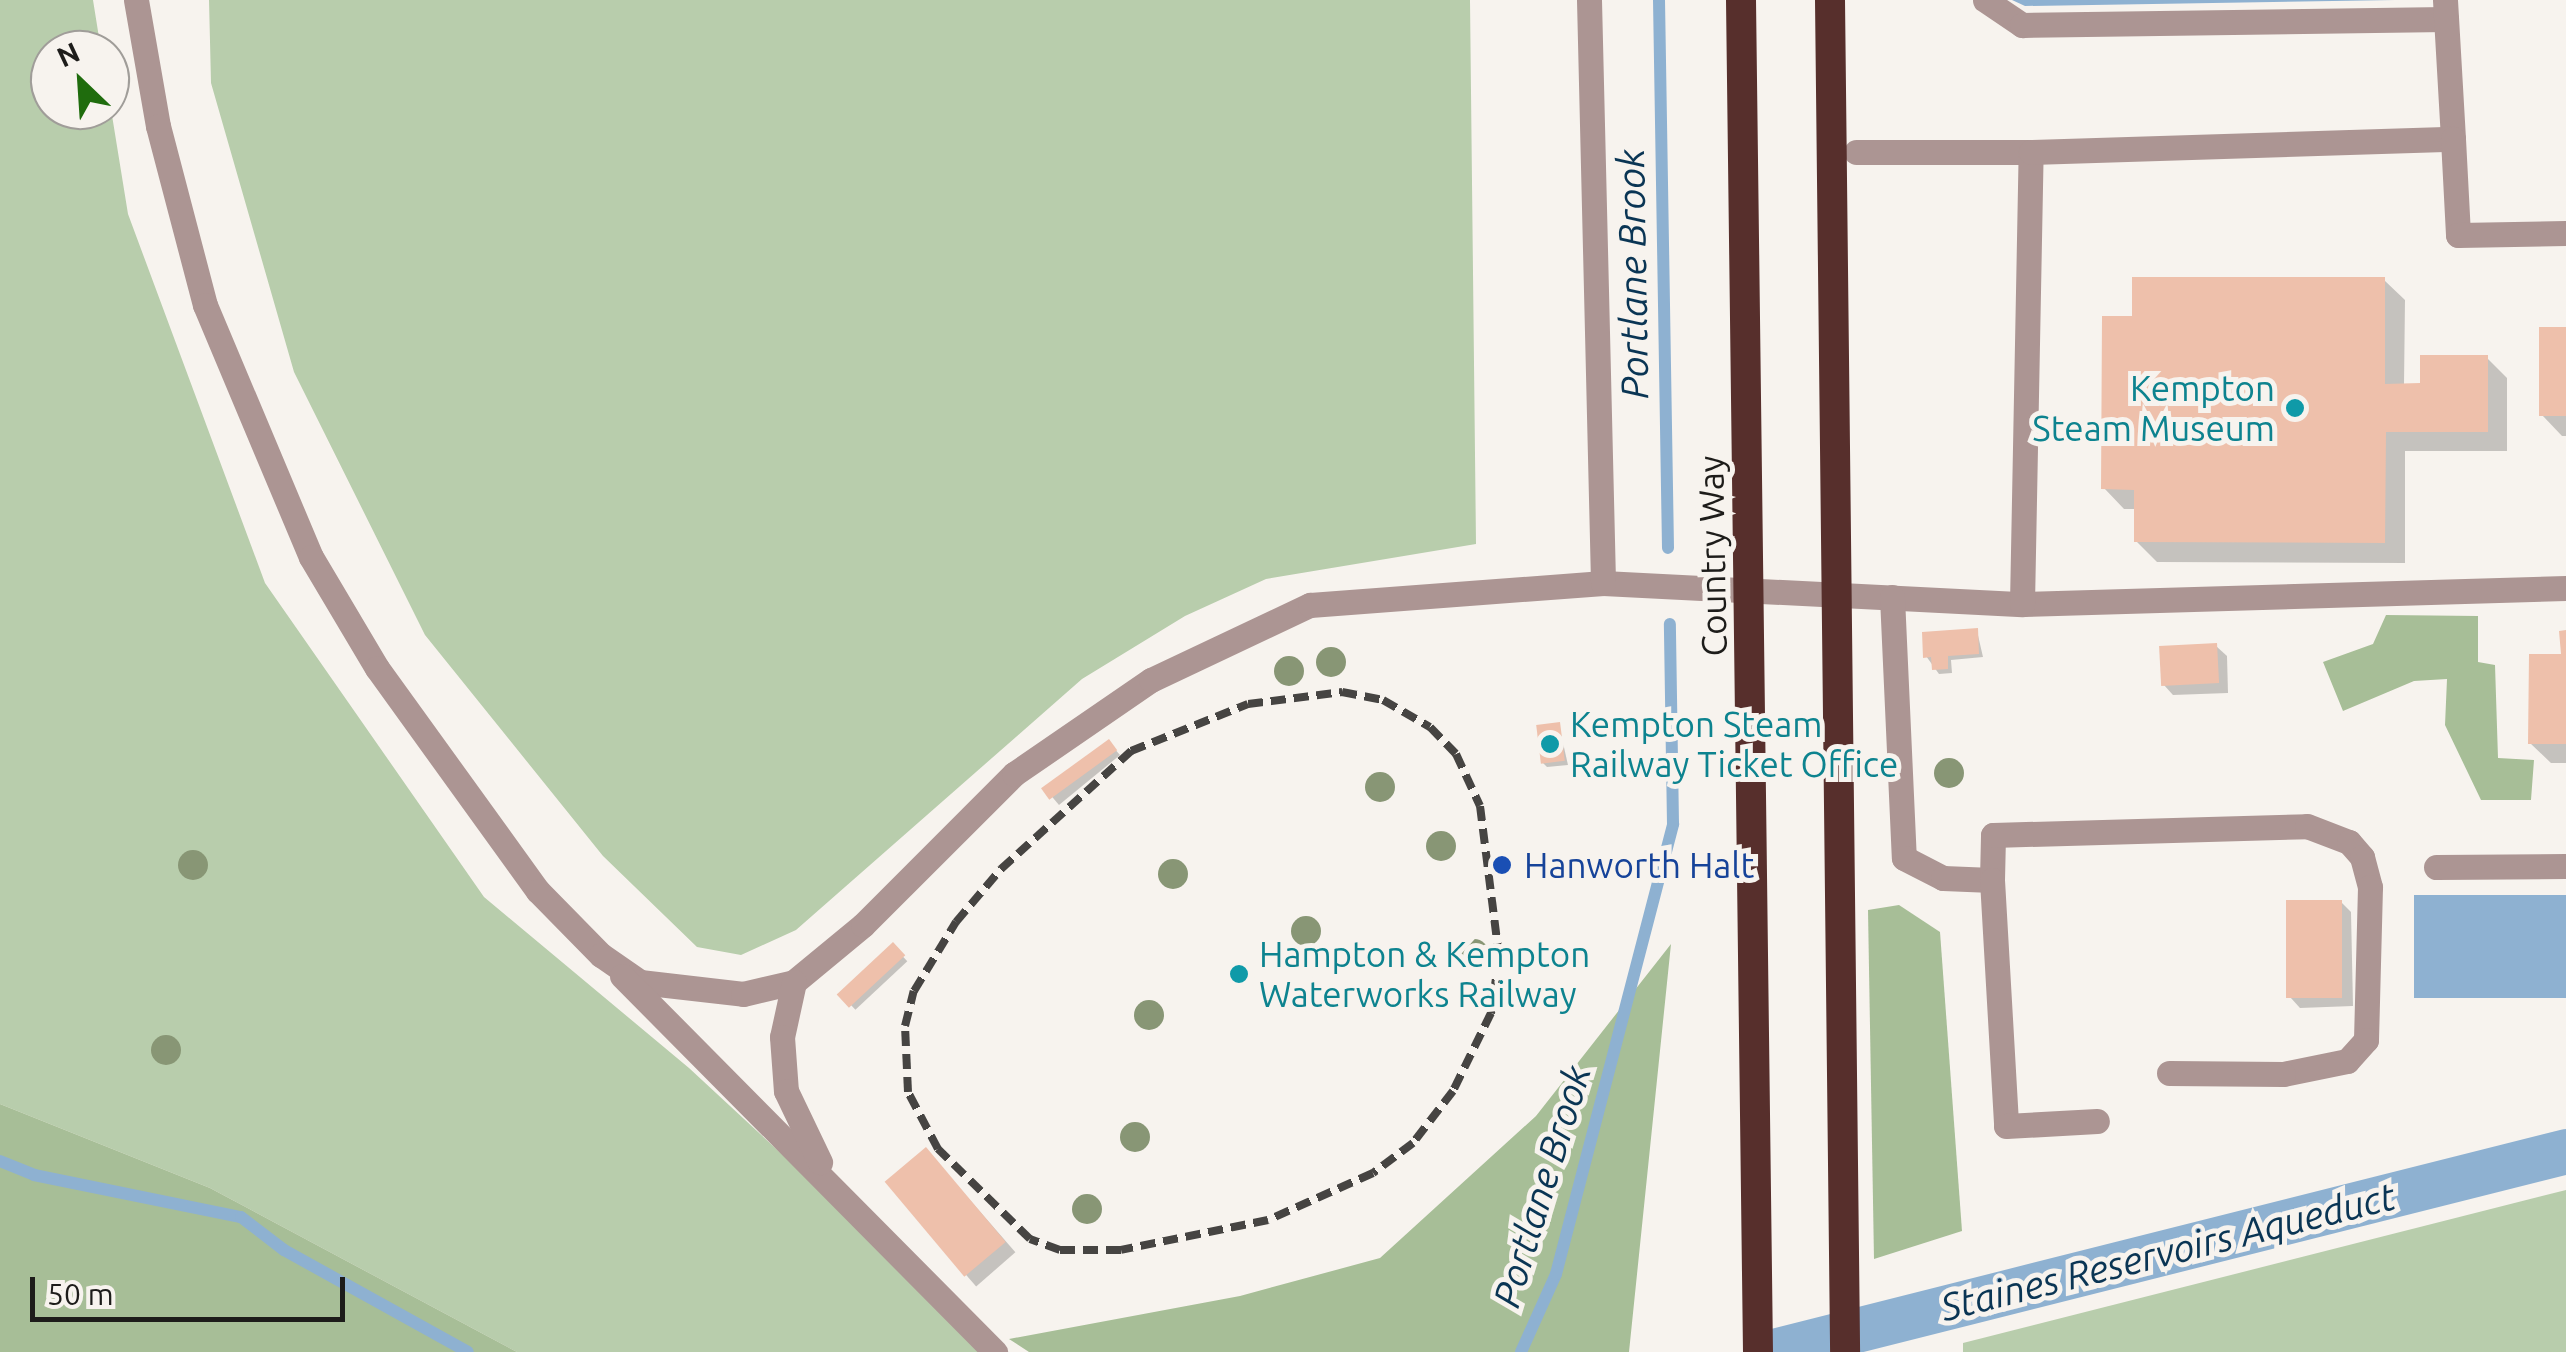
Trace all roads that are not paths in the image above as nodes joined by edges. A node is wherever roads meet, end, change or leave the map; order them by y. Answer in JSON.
{"nodes":[{"id":1,"x":136,"y":0,"type":"edge"},
{"id":2,"x":1589,"y":0,"type":"edge"},
{"id":3,"x":1740,"y":0,"type":"edge"},
{"id":4,"x":1830,"y":0,"type":"edge"},
{"id":5,"x":1840,"y":0,"type":"edge"},
{"id":6,"x":1985,"y":0,"type":"edge"},
{"id":7,"x":2446,"y":10,"type":"edge"},
{"id":8,"x":2453,"y":139,"type":"junction"},
{"id":9,"x":1844,"y":147,"type":"junction"},
{"id":10,"x":2030,"y":152,"type":"junction"},
{"id":11,"x":2566,"y":233,"type":"edge"},
{"id":12,"x":1603,"y":583,"type":"junction"},
{"id":13,"x":2566,"y":588,"type":"edge"},
{"id":14,"x":1892,"y":597,"type":"junction"},
{"id":15,"x":2022,"y":604,"type":"junction"},
{"id":16,"x":2566,"y":866,"type":"edge"},
{"id":17,"x":2436,"y":867,"type":"dead end"},
{"id":18,"x":1992,"y":880,"type":"junction"},
{"id":19,"x":601,"y":955,"type":"junction"},
{"id":20,"x":794,"y":982,"type":"junction"},
{"id":21,"x":2169,"y":1073,"type":"dead end"},
{"id":22,"x":2097,"y":1121,"type":"dead end"},
{"id":23,"x":848,"y":1206,"type":"junction"},
{"id":24,"x":995,"y":1352,"type":"edge"},
{"id":25,"x":1758,"y":1352,"type":"edge"},
{"id":26,"x":1845,"y":1352,"type":"edge"}],
"edges":[{"from":1,"to":19,"type":"lane"},
{"from":2,"to":12,"type":"lane"},
{"from":3,"to":25,"type":"highway","name":"Country Way"},
{"from":4,"to":9,"type":"highway"},
{"from":5,"to":9,"type":"highway"},
{"from":6,"to":7,"type":"lane"},
{"from":7,"to":8,"type":"lane"},
{"from":8,"to":10,"type":"lane"},
{"from":8,"to":11,"type":"lane"},
{"from":9,"to":10,"type":"lane"},
{"from":9,"to":26,"type":"highway"},
{"from":10,"to":15,"type":"lane"},
{"from":12,"to":14,"type":"lane"},
{"from":12,"to":20,"type":"lane"},
{"from":13,"to":15,"type":"lane"},
{"from":14,"to":15,"type":"lane"},
{"from":14,"to":18,"type":"lane"},
{"from":16,"to":17,"type":"lane"},
{"from":18,"to":21,"type":"lane"},
{"from":18,"to":22,"type":"lane"},
{"from":19,"to":20,"type":"lane"},
{"from":19,"to":23,"type":"lane"},
{"from":20,"to":23,"type":"lane"},
{"from":23,"to":24,"type":"lane"}]}
